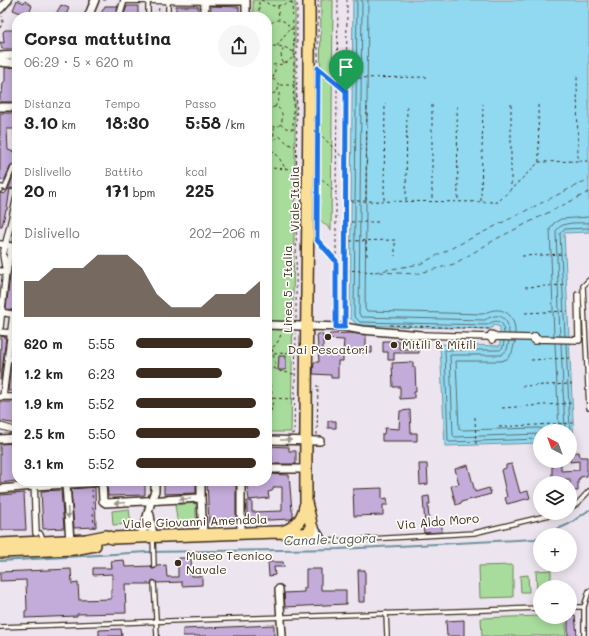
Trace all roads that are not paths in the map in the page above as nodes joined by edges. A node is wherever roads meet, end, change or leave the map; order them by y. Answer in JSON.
{"nodes":[{"id":1,"x":8,"y":0,"type":"edge"},
{"id":2,"x":95,"y":0,"type":"edge"},
{"id":3,"x":148,"y":0,"type":"edge"},
{"id":4,"x":159,"y":0,"type":"edge"},
{"id":5,"x":168,"y":0,"type":"edge"},
{"id":6,"x":309,"y":0,"type":"edge"},
{"id":7,"x":204,"y":1,"type":"edge"},
{"id":8,"x":246,"y":1,"type":"edge"},
{"id":9,"x":0,"y":9,"type":"edge"},
{"id":10,"x":90,"y":12,"type":"edge"},
{"id":11,"x":120,"y":12,"type":"edge"},
{"id":12,"x":148,"y":12,"type":"edge"},
{"id":13,"x":168,"y":12,"type":"edge"},
{"id":14,"x":204,"y":12,"type":"edge"},
{"id":15,"x":246,"y":12,"type":"edge"},
{"id":16,"x":12,"y":55,"type":"edge"},
{"id":17,"x":0,"y":56,"type":"edge"},
{"id":18,"x":0,"y":62,"type":"edge"},
{"id":19,"x":12,"y":63,"type":"edge"},
{"id":20,"x":0,"y":106,"type":"edge"},
{"id":21,"x":12,"y":107,"type":"edge"},
{"id":22,"x":12,"y":170,"type":"edge"},
{"id":23,"x":0,"y":190,"type":"edge"},
{"id":24,"x":12,"y":214,"type":"edge"},
{"id":25,"x":3,"y":245,"type":"edge"},
{"id":26,"x":1,"y":256,"type":"edge"},
{"id":27,"x":3,"y":272,"type":"edge"},
{"id":28,"x":589,"y":280,"type":"edge"},
{"id":29,"x":578,"y":294,"type":"dead end"},
{"id":30,"x":1,"y":312,"type":"edge"},
{"id":31,"x":12,"y":314,"type":"edge"},
{"id":32,"x":587,"y":315,"type":"edge"},
{"id":33,"x":299,"y":324,"type":"junction"},
{"id":34,"x":272,"y":325,"type":"edge"},
{"id":35,"x":0,"y":327,"type":"edge"},
{"id":36,"x":12,"y":328,"type":"edge"},
{"id":37,"x":0,"y":332,"type":"edge"},
{"id":38,"x":11,"y":333,"type":"junction"},
{"id":39,"x":421,"y":335,"type":"joint"},
{"id":40,"x":8,"y":358,"type":"junction"},
{"id":41,"x":12,"y":358,"type":"edge"},
{"id":42,"x":588,"y":379,"type":"edge"},
{"id":43,"x":2,"y":397,"type":"edge"},
{"id":44,"x":589,"y":408,"type":"edge"},
{"id":45,"x":0,"y":426,"type":"edge"},
{"id":46,"x":12,"y":430,"type":"edge"},
{"id":47,"x":12,"y":438,"type":"edge"},
{"id":48,"x":0,"y":439,"type":"edge"},
{"id":49,"x":272,"y":440,"type":"edge"},
{"id":50,"x":306,"y":440,"type":"junction"},
{"id":51,"x":320,"y":441,"type":"dead end"},
{"id":52,"x":272,"y":469,"type":"edge"},
{"id":53,"x":306,"y":469,"type":"junction"},
{"id":54,"x":17,"y":486,"type":"edge"},
{"id":55,"x":34,"y":486,"type":"edge"},
{"id":56,"x":66,"y":486,"type":"edge"},
{"id":57,"x":102,"y":486,"type":"edge"},
{"id":58,"x":155,"y":486,"type":"edge"},
{"id":59,"x":201,"y":486,"type":"edge"},
{"id":60,"x":240,"y":486,"type":"edge"},
{"id":61,"x":0,"y":489,"type":"edge"},
{"id":62,"x":589,"y":491,"type":"edge"},
{"id":63,"x":201,"y":498,"type":"junction"},
{"id":64,"x":151,"y":501,"type":"junction"},
{"id":65,"x":577,"y":504,"type":"edge"},
{"id":66,"x":149,"y":511,"type":"junction"},
{"id":67,"x":533,"y":519,"type":"edge"},
{"id":68,"x":304,"y":526,"type":"junction"},
{"id":69,"x":241,"y":533,"type":"junction"},
{"id":70,"x":203,"y":534,"type":"junction"},
{"id":71,"x":41,"y":536,"type":"junction"},
{"id":72,"x":137,"y":537,"type":"junction"},
{"id":73,"x":319,"y":537,"type":"joint"},
{"id":74,"x":112,"y":538,"type":"junction"},
{"id":75,"x":70,"y":541,"type":"junction"},
{"id":76,"x":153,"y":541,"type":"junction"},
{"id":77,"x":0,"y":544,"type":"edge"},
{"id":78,"x":0,"y":552,"type":"edge"},
{"id":79,"x":154,"y":566,"type":"dead end"},
{"id":80,"x":154,"y":583,"type":"dead end"},
{"id":81,"x":279,"y":589,"type":"dead end"},
{"id":82,"x":589,"y":591,"type":"edge"},
{"id":83,"x":577,"y":607,"type":"edge"},
{"id":84,"x":584,"y":607,"type":"junction"},
{"id":85,"x":533,"y":608,"type":"edge"},
{"id":86,"x":386,"y":613,"type":"junction"},
{"id":87,"x":280,"y":617,"type":"junction"},
{"id":88,"x":157,"y":621,"type":"junction"},
{"id":89,"x":0,"y":627,"type":"edge"},
{"id":90,"x":157,"y":636,"type":"edge"},
{"id":91,"x":282,"y":636,"type":"edge"},
{"id":92,"x":387,"y":636,"type":"edge"},
{"id":93,"x":584,"y":636,"type":"edge"}],
"edges":[{"from":1,"to":9,"type":"street"},
{"from":2,"to":10,"type":"street"},
{"from":3,"to":4,"type":"street"},
{"from":3,"to":11,"type":"street"},
{"from":3,"to":12,"type":"lane"},
{"from":4,"to":5,"type":"street"},
{"from":5,"to":7,"type":"street"},
{"from":5,"to":13,"type":"lane"},
{"from":6,"to":33,"type":"main road","name":"Viale Italia"},
{"from":7,"to":8,"type":"street"},
{"from":7,"to":14,"type":"street"},
{"from":8,"to":15,"type":"street"},
{"from":16,"to":17,"type":"street"},
{"from":18,"to":19,"type":"street"},
{"from":20,"to":21,"type":"street"},
{"from":22,"to":23,"type":"lane"},
{"from":24,"to":25,"type":"street"},
{"from":25,"to":26,"type":"street"},
{"from":25,"to":27,"type":"street"},
{"from":26,"to":27,"type":"street"},
{"from":27,"to":30,"type":"street"},
{"from":28,"to":32,"type":"lane"},
{"from":29,"to":39,"type":"street"},
{"from":30,"to":31,"type":"street"},
{"from":30,"to":35,"type":"street"},
{"from":32,"to":42,"type":"lane"},
{"from":33,"to":34,"type":"street"},
{"from":33,"to":39,"type":"street"},
{"from":33,"to":50,"type":"main road","name":"Viale Italia"},
{"from":36,"to":38,"type":"street"},
{"from":37,"to":38,"type":"street"},
{"from":38,"to":40,"type":"street"},
{"from":40,"to":41,"type":"street"},
{"from":40,"to":43,"type":"street"},
{"from":42,"to":44,"type":"lane"},
{"from":45,"to":46,"type":"street"},
{"from":47,"to":48,"type":"street"},
{"from":49,"to":50,"type":"street","one_way":true},
{"from":50,"to":51,"type":"street"},
{"from":50,"to":53,"type":"main road","name":"Viale Italia"},
{"from":52,"to":53,"type":"street"},
{"from":53,"to":68,"type":"main road","name":"Viale Italia"},
{"from":54,"to":61,"type":"street"},
{"from":55,"to":71,"type":"street"},
{"from":56,"to":75,"type":"street","one_way":true},
{"from":64,"to":57,"type":"street","one_way":true},
{"from":58,"to":64,"type":"street"},
{"from":59,"to":63,"type":"street"},
{"from":60,"to":69,"type":"street"},
{"from":62,"to":65,"type":"lane"},
{"from":63,"to":64,"type":"street","one_way":true},
{"from":63,"to":70,"type":"street"},
{"from":64,"to":66,"type":"street"},
{"from":66,"to":72,"type":"street"},
{"from":66,"to":76,"type":"street"},
{"from":67,"to":73,"type":"lane","name":"Via Aldo Moro"},
{"from":68,"to":69,"type":"main road","name":"Viale Giovanni Amendola"},
{"from":68,"to":73,"type":"street","name":"Via Aldo Moro"},
{"from":69,"to":70,"type":"main road","name":"Viale Giovanni Amendola"},
{"from":70,"to":76,"type":"main road","name":"Viale Giovanni Amendola"},
{"from":71,"to":75,"type":"main road","name":"Viale Giovanni Amendola"},
{"from":71,"to":77,"type":"main road","name":"Viale Giovanni Amendola"},
{"from":72,"to":74,"type":"main road","name":"Viale Giovanni Amendola"},
{"from":72,"to":76,"type":"main road","name":"Viale Giovanni Amendola"},
{"from":74,"to":75,"type":"main road","name":"Viale Giovanni Amendola"},
{"from":74,"to":78,"type":"main road","name":"Viale Giovanni Amendola"},
{"from":76,"to":79,"type":"lane"},
{"from":80,"to":88,"type":"lane"},
{"from":81,"to":87,"type":"street"},
{"from":82,"to":84,"type":"lane"},
{"from":83,"to":84,"type":"lane"},
{"from":84,"to":93,"type":"lane"},
{"from":85,"to":86,"type":"lane"},
{"from":86,"to":87,"type":"lane"},
{"from":86,"to":92,"type":"lane"},
{"from":87,"to":88,"type":"lane"},
{"from":87,"to":91,"type":"street"},
{"from":88,"to":89,"type":"lane"},
{"from":88,"to":90,"type":"lane"}]}
